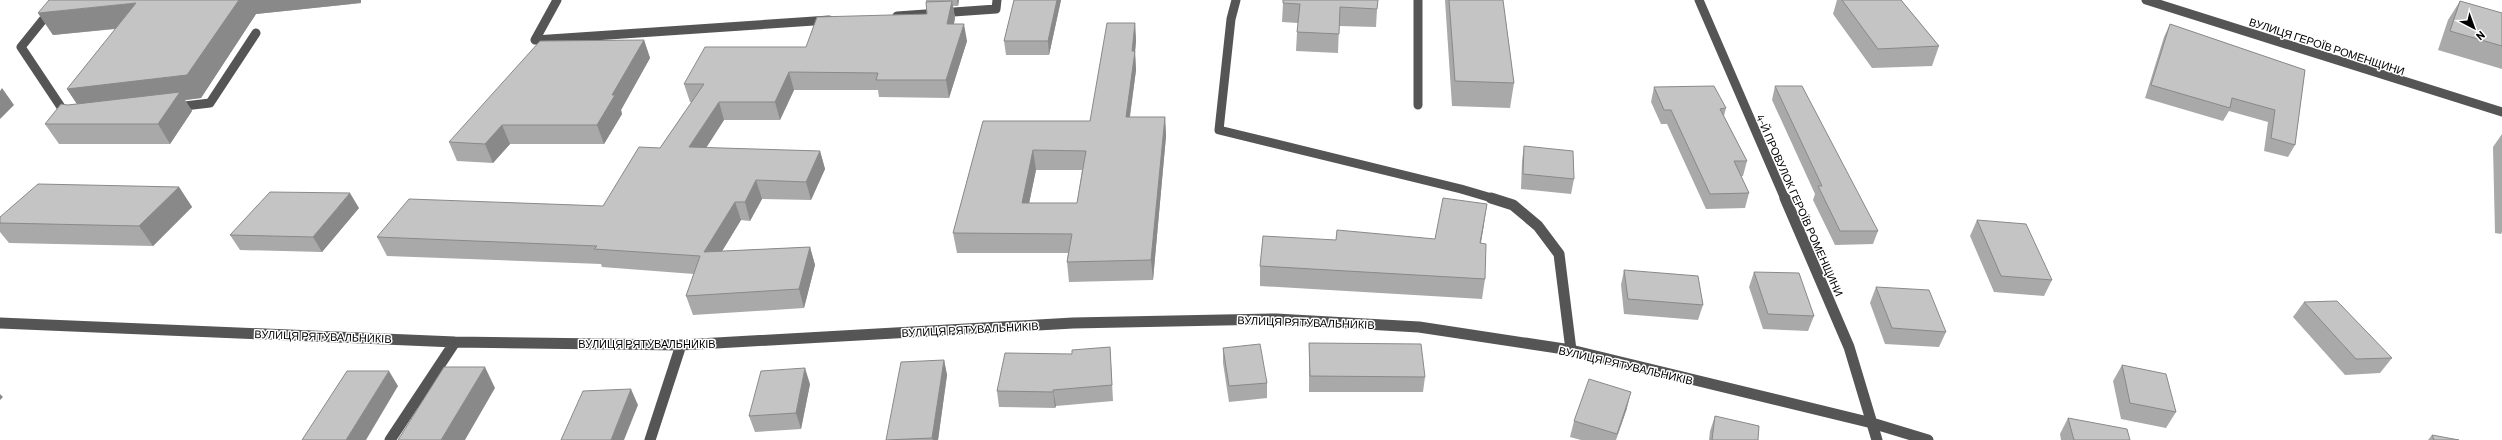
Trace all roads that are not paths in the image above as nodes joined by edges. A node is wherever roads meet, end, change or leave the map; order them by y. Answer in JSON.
{"nodes":[{"id":1,"x":59,"y":0,"type":"edge"},
{"id":2,"x":557,"y":0,"type":"edge"},
{"id":3,"x":997,"y":0,"type":"edge"},
{"id":4,"x":1236,"y":0,"type":"edge"},
{"id":5,"x":1418,"y":0,"type":"edge"},
{"id":6,"x":1699,"y":0,"type":"edge"},
{"id":7,"x":2146,"y":0,"type":"edge"},
{"id":8,"x":887,"y":16,"type":"edge"},
{"id":9,"x":841,"y":20,"type":"edge"},
{"id":10,"x":256,"y":33,"type":"dead end"},
{"id":11,"x":1418,"y":105,"type":"dead end"},
{"id":12,"x":164,"y":108,"type":"edge"},
{"id":13,"x":2502,"y":112,"type":"edge"},
{"id":14,"x":80,"y":119,"type":"edge"},
{"id":15,"x":0,"y":323,"type":"edge"},
{"id":16,"x":455,"y":342,"type":"junction"},
{"id":17,"x":681,"y":345,"type":"junction"},
{"id":18,"x":1570,"y":350,"type":"junction"},
{"id":19,"x":1872,"y":423,"type":"junction"},
{"id":20,"x":390,"y":440,"type":"edge"},
{"id":21,"x":650,"y":440,"type":"edge"},
{"id":22,"x":1877,"y":440,"type":"edge"},
{"id":23,"x":1928,"y":440,"type":"edge"}],
"edges":[{"from":1,"to":14,"type":"street"},
{"from":2,"to":9,"type":"street"},
{"from":3,"to":8,"type":"street"},
{"from":4,"to":18,"type":"street"},
{"from":5,"to":11,"type":"street"},
{"from":6,"to":19,"type":"street","name":"4-Й ПРОВУЛОК ГЕРОЇВ РОМЕНЩИНИ"},
{"from":7,"to":13,"type":"street","name":"ВУЛИЦЯ ГЕРОЇВ РОМЕНЩИНИ"},
{"from":10,"to":12,"type":"street"},
{"from":15,"to":16,"type":"street","name":"ВУЛИЦЯ РЯТУВАЛЬНИКІВ"},
{"from":16,"to":17,"type":"street","name":"ВУЛИЦЯ РЯТУВАЛЬНИКІВ"},
{"from":16,"to":20,"type":"street"},
{"from":17,"to":18,"type":"street","name":"ВУЛИЦЯ РЯТУВАЛЬНИКІВ"},
{"from":17,"to":21,"type":"street"},
{"from":18,"to":19,"type":"street","name":"ВУЛИЦЯ РЯТУВАЛЬНИКІВ"},
{"from":19,"to":22,"type":"street","name":"4-Й ПРОВУЛОК ГЕРОЇВ РОМЕНЩИНИ"},
{"from":19,"to":23,"type":"street","name":"ВУЛИЦЯ РЯТУВАЛЬНИКІВ"}]}
